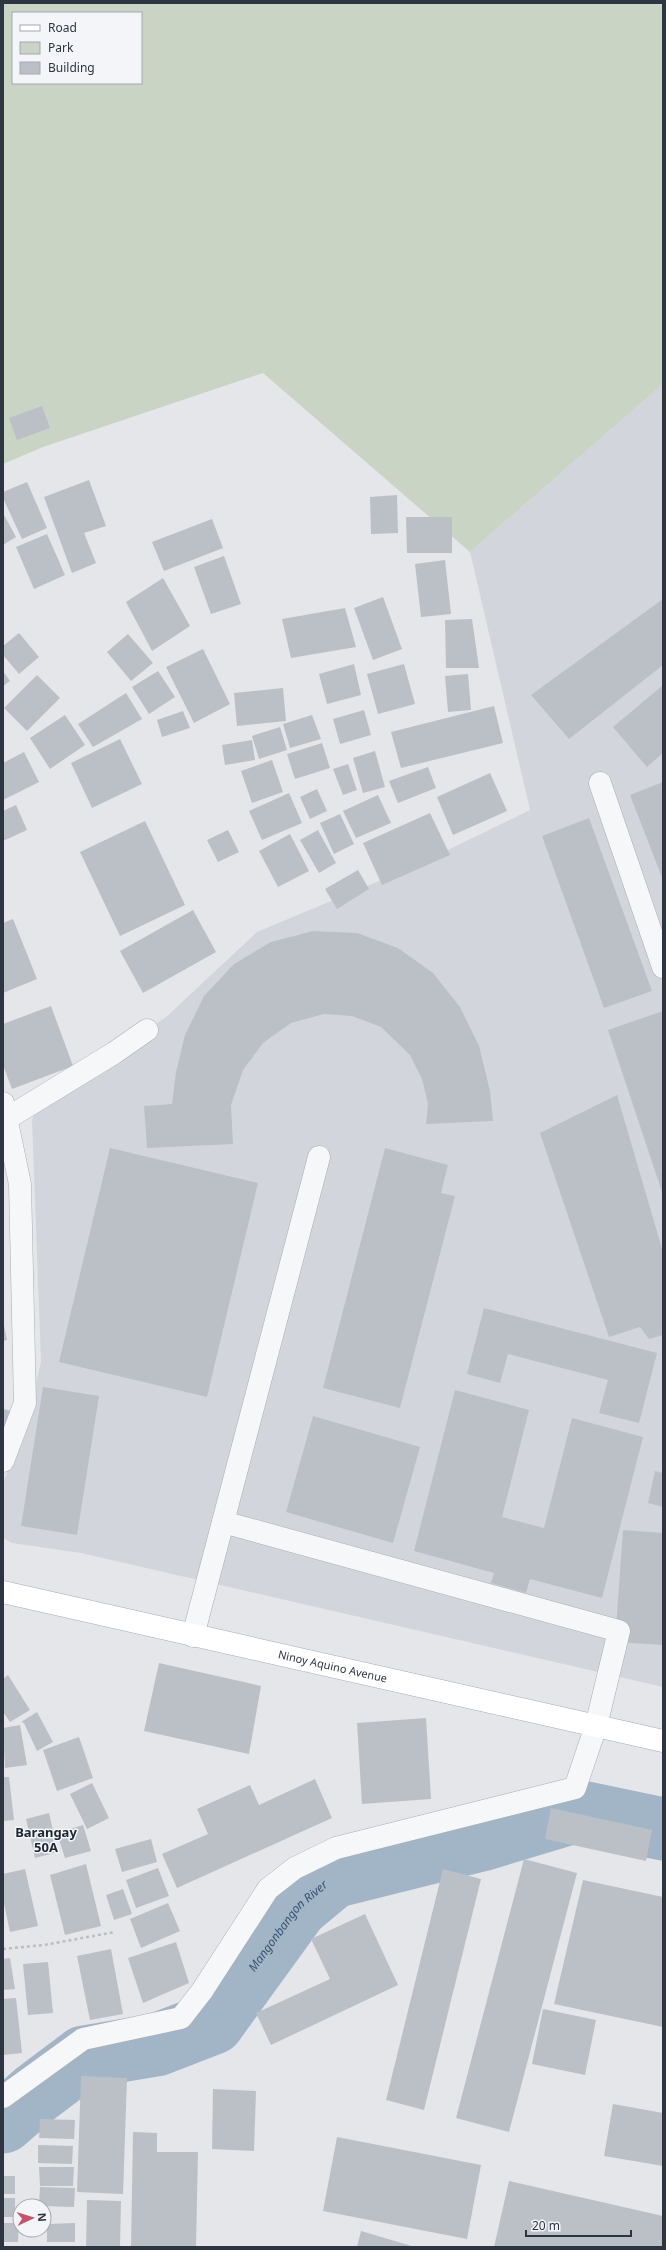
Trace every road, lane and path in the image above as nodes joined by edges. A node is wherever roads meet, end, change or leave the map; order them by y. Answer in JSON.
{"nodes":[{"id":1,"x":600,"y":783,"type":"dead end"},
{"id":2,"x":656,"y":919,"type":"edge"},
{"id":3,"x":663,"y":967,"type":"edge"},
{"id":4,"x":147,"y":1030,"type":"dead end"},
{"id":5,"x":5,"y":1111,"type":"edge"},
{"id":6,"x":319,"y":1157,"type":"dead end"},
{"id":7,"x":3,"y":1461,"type":"edge"},
{"id":8,"x":223,"y":1522,"type":"junction"},
{"id":9,"x":3,"y":1592,"type":"edge"},
{"id":10,"x":193,"y":1636,"type":"junction"},
{"id":11,"x":596,"y":1726,"type":"junction"},
{"id":12,"x":663,"y":1741,"type":"edge"},
{"id":13,"x":115,"y":1932,"type":"dead end"},
{"id":14,"x":3,"y":1949,"type":"edge"},
{"id":15,"x":3,"y":2097,"type":"edge"}],
"edges":[{"from":1,"to":2,"type":"lane"},
{"from":2,"to":3,"type":"lane"},
{"from":4,"to":5,"type":"lane"},
{"from":5,"to":7,"type":"lane"},
{"from":6,"to":8,"type":"lane"},
{"from":8,"to":10,"type":"lane"},
{"from":8,"to":11,"type":"lane"},
{"from":9,"to":10,"type":"main road","name":"Ninoy Aquino Avenue"},
{"from":10,"to":11,"type":"main road","name":"Ninoy Aquino Avenue"},
{"from":11,"to":12,"type":"main road","name":"Ninoy Aquino Avenue"},
{"from":11,"to":15,"type":"lane"},
{"from":13,"to":14,"type":"path"}]}
